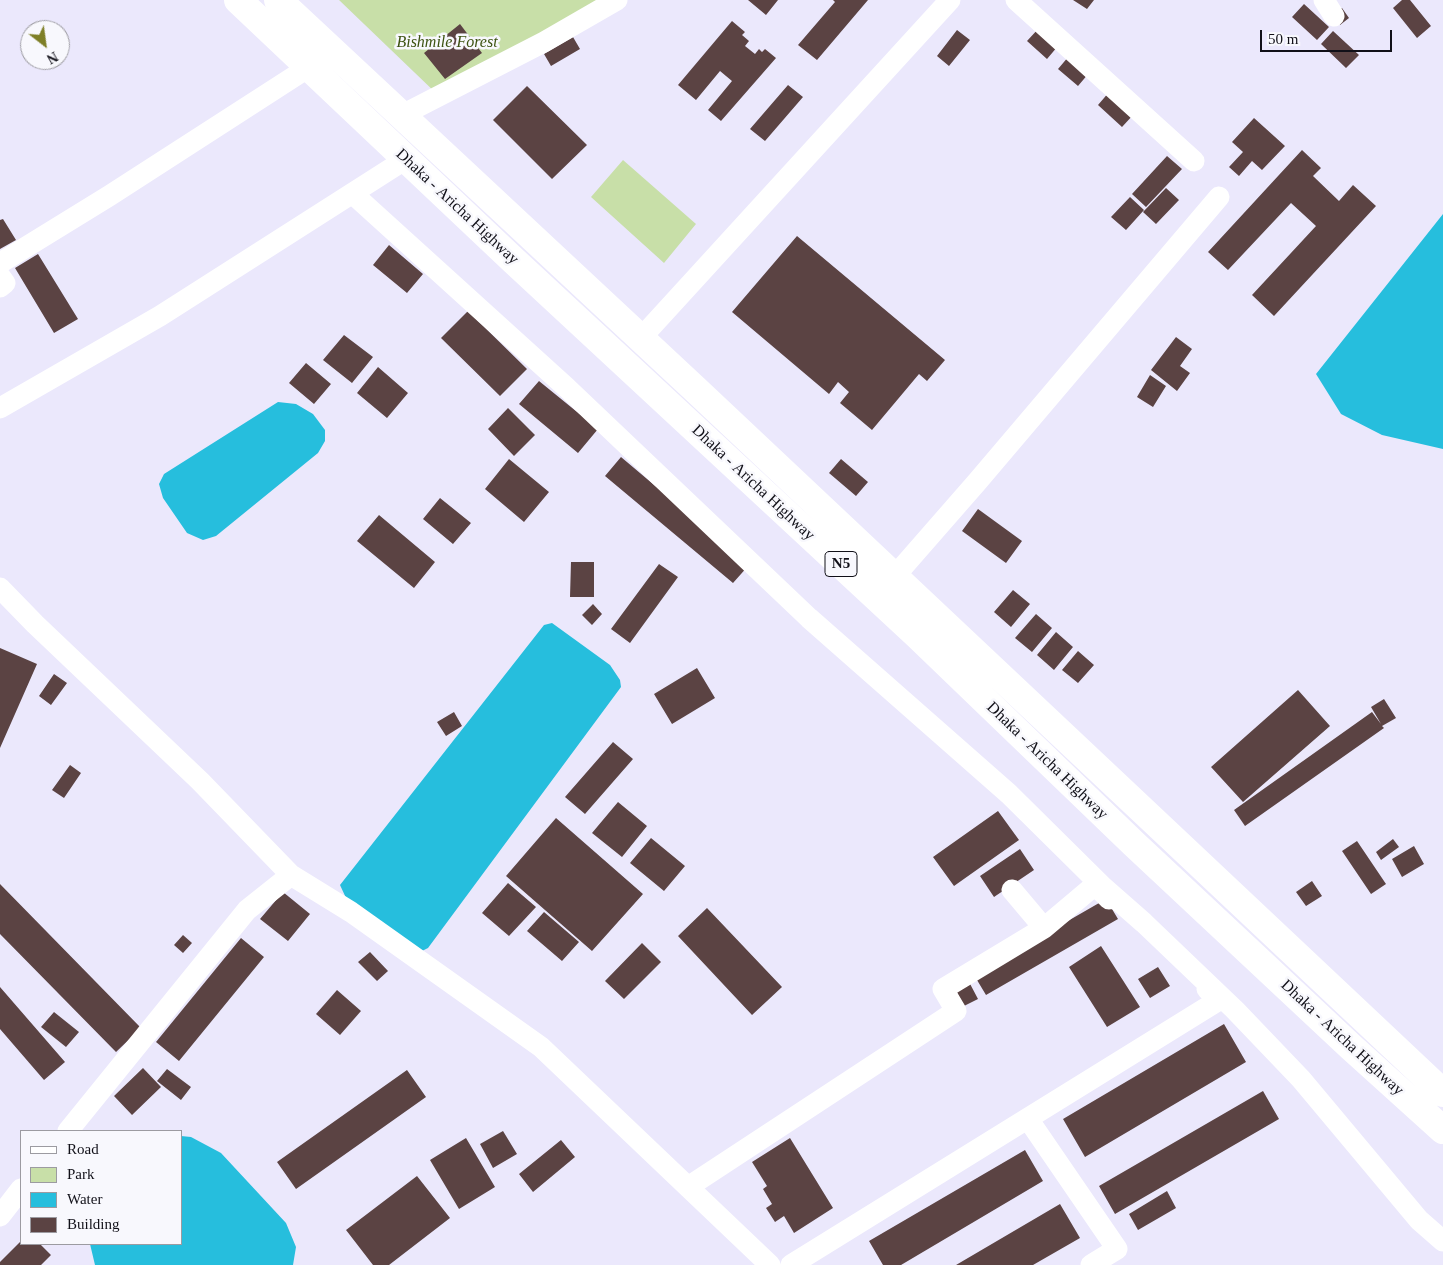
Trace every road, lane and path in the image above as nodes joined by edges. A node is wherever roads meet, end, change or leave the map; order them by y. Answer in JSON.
{"nodes":[{"id":1,"x":238,"y":0,"type":"edge"},
{"id":2,"x":278,"y":0,"type":"edge"},
{"id":3,"x":617,"y":0,"type":"edge"},
{"id":4,"x":950,"y":0,"type":"edge"},
{"id":5,"x":1016,"y":0,"type":"edge"},
{"id":6,"x":309,"y":67,"type":"junction"},
{"id":7,"x":402,"y":115,"type":"junction"},
{"id":8,"x":406,"y":159,"type":"junction"},
{"id":9,"x":1194,"y":162,"type":"dead end"},
{"id":10,"x":354,"y":194,"type":"junction"},
{"id":11,"x":1218,"y":197,"type":"dead end"},
{"id":12,"x":0,"y":263,"type":"edge"},
{"id":13,"x":0,"y":276,"type":"edge"},
{"id":14,"x":0,"y":287,"type":"edge"},
{"id":15,"x":641,"y":338,"type":"junction"},
{"id":16,"x":0,"y":408,"type":"edge"},
{"id":17,"x":894,"y":577,"type":"junction"},
{"id":18,"x":0,"y":588,"type":"edge"},
{"id":19,"x":292,"y":875,"type":"junction"},
{"id":20,"x":1012,"y":890,"type":"dead end"},
{"id":21,"x":1044,"y":928,"type":"junction"},
{"id":22,"x":1443,"y":1093,"type":"edge"},
{"id":23,"x":1028,"y":1120,"type":"junction"},
{"id":24,"x":69,"y":1130,"type":"edge"},
{"id":25,"x":1443,"y":1130,"type":"edge"},
{"id":26,"x":688,"y":1187,"type":"junction"},
{"id":27,"x":20,"y":1191,"type":"edge"},
{"id":28,"x":0,"y":1216,"type":"edge"},
{"id":29,"x":1443,"y":1241,"type":"edge"},
{"id":30,"x":770,"y":1265,"type":"edge"},
{"id":31,"x":791,"y":1265,"type":"edge"},
{"id":32,"x":1092,"y":1265,"type":"edge"}],
"edges":[{"from":1,"to":6,"type":"highway","name":"Dhaka - Aricha Highway","number":"N5"},
{"from":2,"to":7,"type":"highway","name":"Dhaka - Aricha Highway","number":"N5"},
{"from":3,"to":7,"type":"street"},
{"from":4,"to":15,"type":"street"},
{"from":5,"to":9,"type":"street"},
{"from":6,"to":8,"type":"highway","name":"Dhaka - Aricha Highway","number":"N5"},
{"from":6,"to":12,"type":"street"},
{"from":7,"to":15,"type":"highway","name":"Dhaka - Aricha Highway","number":"N5"},
{"from":8,"to":10,"type":"street"},
{"from":8,"to":25,"type":"highway","name":"Dhaka - Aricha Highway","number":"N5"},
{"from":10,"to":16,"type":"street"},
{"from":10,"to":29,"type":"street"},
{"from":11,"to":17,"type":"street"},
{"from":13,"to":14,"type":"street"},
{"from":15,"to":17,"type":"highway","name":"Dhaka - Aricha Highway","number":"N5"},
{"from":17,"to":22,"type":"highway","name":"Dhaka - Aricha Highway","number":"N5"},
{"from":18,"to":19,"type":"street"},
{"from":19,"to":24,"type":"street"},
{"from":19,"to":26,"type":"street"},
{"from":20,"to":21,"type":"street"},
{"from":21,"to":23,"type":"street"},
{"from":21,"to":26,"type":"street"},
{"from":23,"to":31,"type":"street"},
{"from":23,"to":32,"type":"street"},
{"from":26,"to":30,"type":"street"},
{"from":27,"to":28,"type":"street"}]}
